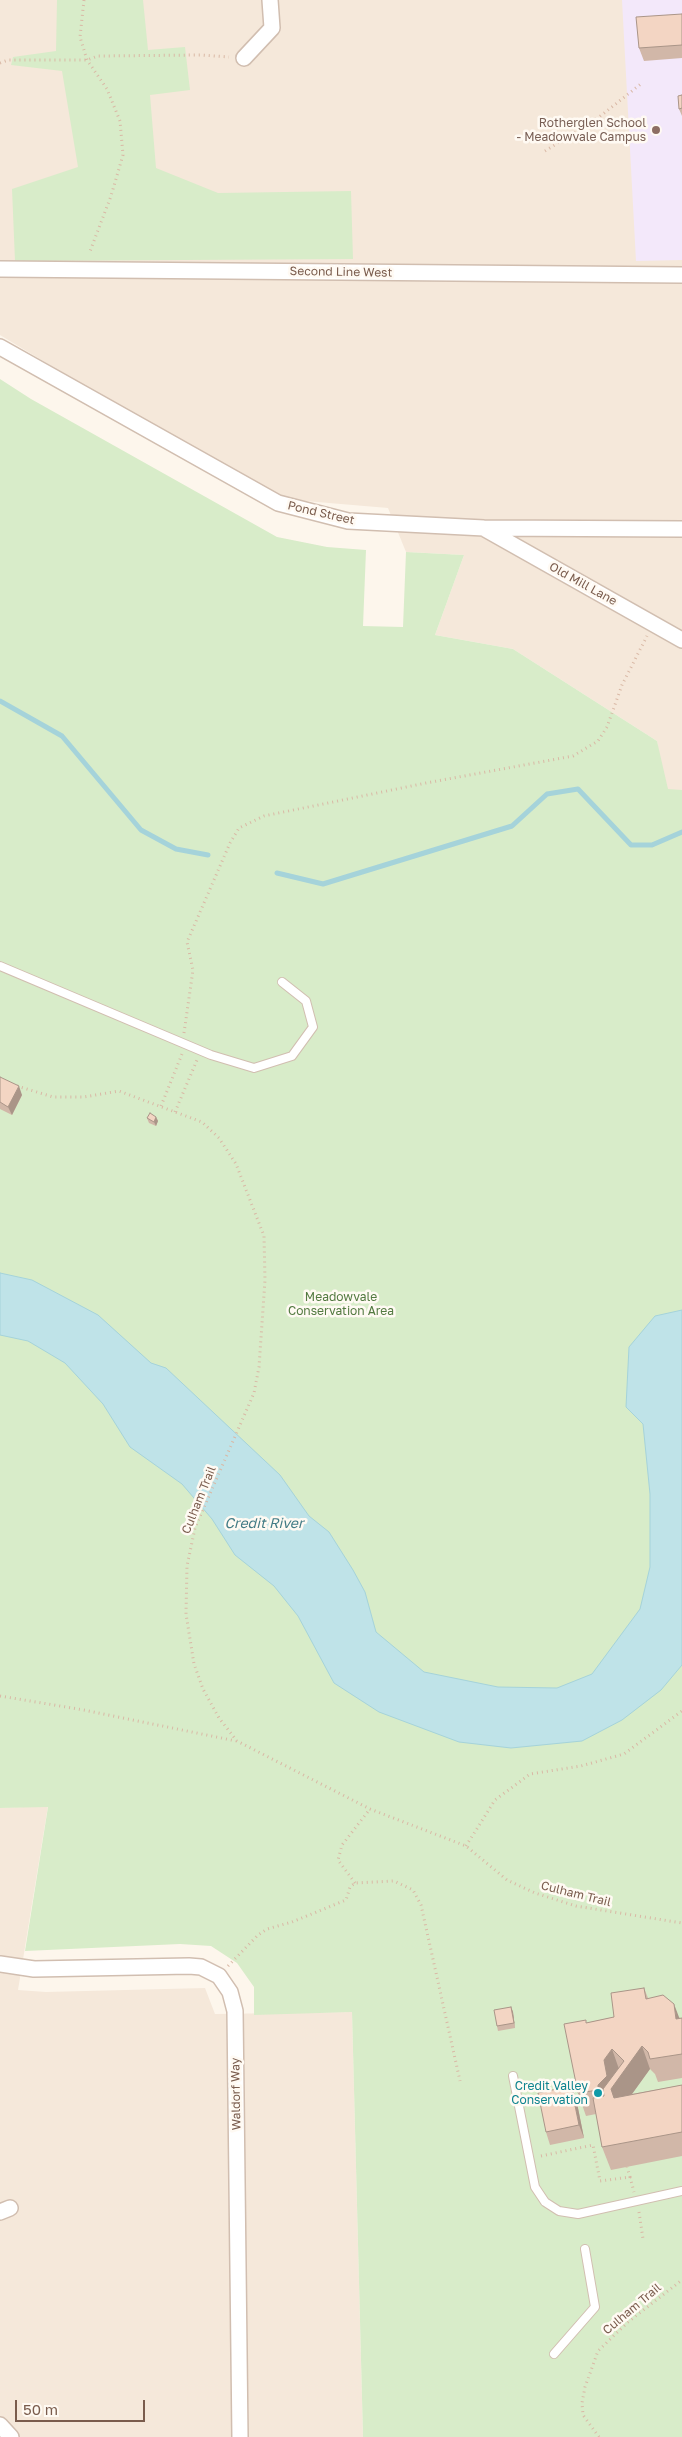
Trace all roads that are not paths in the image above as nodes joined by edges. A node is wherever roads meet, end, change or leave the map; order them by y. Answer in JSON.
{"nodes":[{"id":1,"x":270,"y":0,"type":"edge"},
{"id":2,"x":244,"y":58,"type":"road end"},
{"id":3,"x":0,"y":269,"type":"edge"},
{"id":4,"x":682,"y":275,"type":"edge"},
{"id":5,"x":0,"y":347,"type":"edge"},
{"id":6,"x":484,"y":528,"type":"junction"},
{"id":7,"x":682,"y":529,"type":"edge"},
{"id":8,"x":682,"y":640,"type":"edge"},
{"id":9,"x":0,"y":966,"type":"edge"},
{"id":10,"x":282,"y":982,"type":"dead end"},
{"id":11,"x":0,"y":1964,"type":"edge"},
{"id":12,"x":513,"y":2076,"type":"dead end"},
{"id":13,"x":682,"y":2191,"type":"edge"},
{"id":14,"x":585,"y":2249,"type":"dead end"},
{"id":15,"x":554,"y":2354,"type":"dead end"},
{"id":16,"x":0,"y":2425,"type":"edge"},
{"id":17,"x":10,"y":2437,"type":"edge"},
{"id":18,"x":240,"y":2437,"type":"edge"}],
"edges":[{"from":1,"to":2,"type":"street"},
{"from":3,"to":4,"type":"street","name":"Second Line West"},
{"from":5,"to":6,"type":"street","name":"Pond Street"},
{"from":6,"to":7,"type":"street","name":"Pond Street"},
{"from":6,"to":8,"type":"street","name":"Old Mill Lane"},
{"from":9,"to":10,"type":"lane"},
{"from":11,"to":18,"type":"street","name":"Waldorf Way"},
{"from":12,"to":13,"type":"lane"},
{"from":14,"to":15,"type":"lane"},
{"from":16,"to":17,"type":"street"}]}
